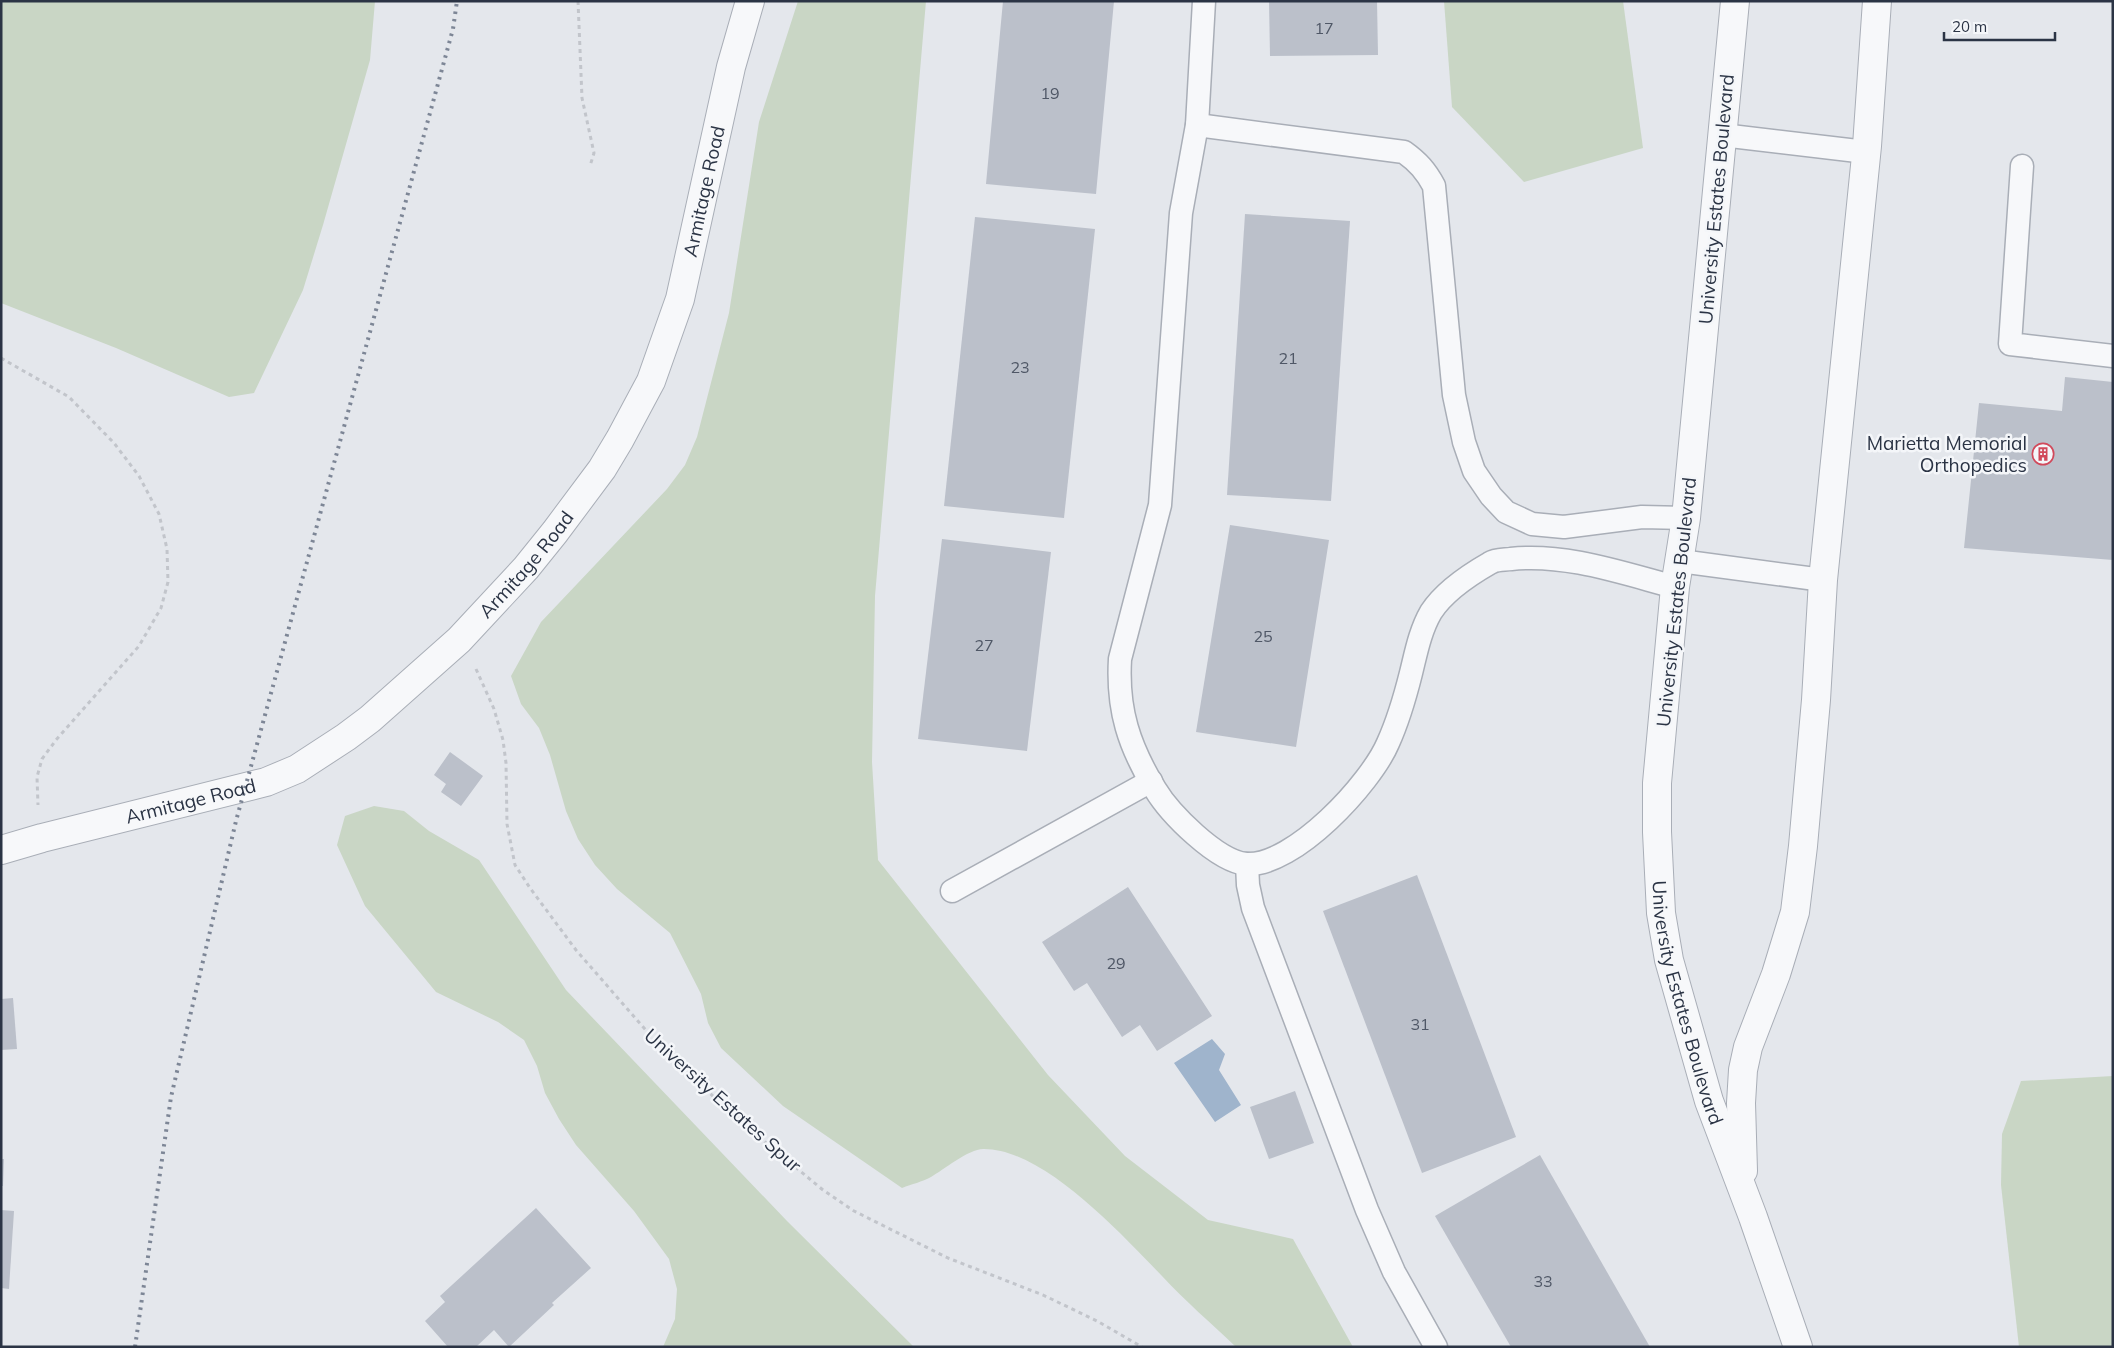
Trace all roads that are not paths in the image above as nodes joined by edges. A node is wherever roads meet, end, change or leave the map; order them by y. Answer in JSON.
{"nodes":[{"id":1,"x":750,"y":1,"type":"edge"},
{"id":2,"x":1204,"y":1,"type":"edge"},
{"id":3,"x":1735,"y":1,"type":"edge"},
{"id":4,"x":1877,"y":1,"type":"edge"},
{"id":5,"x":1197,"y":126,"type":"junction"},
{"id":6,"x":1722,"y":135,"type":"junction"},
{"id":7,"x":1866,"y":152,"type":"junction"},
{"id":8,"x":2022,"y":166,"type":"dead end"},
{"id":9,"x":2113,"y":356,"type":"edge"},
{"id":10,"x":1686,"y":518,"type":"junction"},
{"id":11,"x":1677,"y":574,"type":"junction"},
{"id":12,"x":1823,"y":580,"type":"junction"},
{"id":13,"x":1151,"y":781,"type":"junction"},
{"id":14,"x":1,"y":850,"type":"edge"},
{"id":15,"x":1247,"y":864,"type":"junction"},
{"id":16,"x":952,"y":891,"type":"dead end"},
{"id":17,"x":1744,"y":1192,"type":"junction"},
{"id":18,"x":1436,"y":1347,"type":"edge"},
{"id":19,"x":1798,"y":1347,"type":"edge"}],
"edges":[{"from":1,"to":14,"type":"street","name":"Armitage Road"},
{"from":2,"to":5,"type":"lane"},
{"from":3,"to":6,"type":"street","name":"University Estates Boulevard"},
{"from":4,"to":7,"type":"street","name":"University Estates Boulevard"},
{"from":5,"to":10,"type":"lane"},
{"from":5,"to":13,"type":"lane"},
{"from":6,"to":7,"type":"lane"},
{"from":6,"to":10,"type":"street","name":"University Estates Boulevard"},
{"from":7,"to":12,"type":"street","name":"University Estates Boulevard"},
{"from":8,"to":9,"type":"lane"},
{"from":10,"to":11,"type":"street","name":"University Estates Boulevard"},
{"from":11,"to":12,"type":"lane"},
{"from":11,"to":15,"type":"lane"},
{"from":11,"to":17,"type":"street","name":"University Estates Boulevard"},
{"from":12,"to":17,"type":"street","name":"University Estates Boulevard"},
{"from":13,"to":15,"type":"lane"},
{"from":13,"to":16,"type":"lane"},
{"from":15,"to":18,"type":"lane"},
{"from":17,"to":19,"type":"street","name":"University Estates Boulevard"}]}
